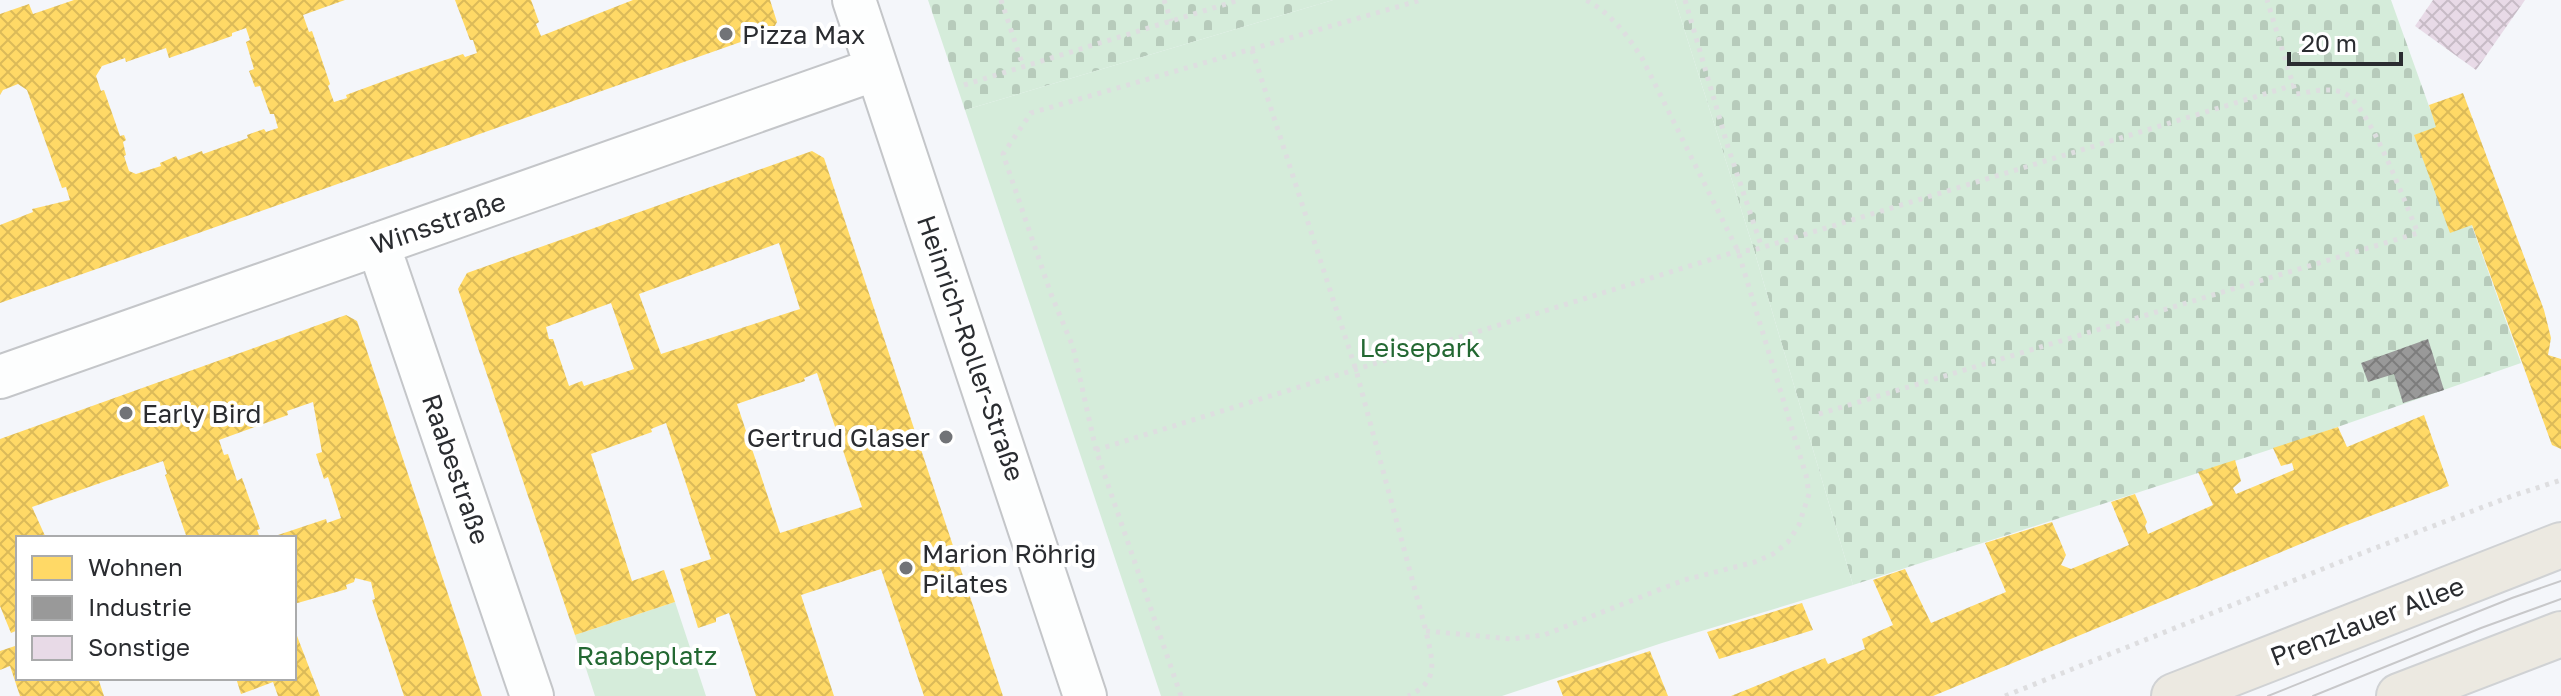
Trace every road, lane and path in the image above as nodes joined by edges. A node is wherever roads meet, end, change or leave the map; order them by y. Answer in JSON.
{"nodes":[{"id":1,"x":854,"y":0,"type":"edge"},
{"id":2,"x":1001,"y":0,"type":"edge"},
{"id":3,"x":1164,"y":0,"type":"edge"},
{"id":4,"x":1239,"y":0,"type":"edge"},
{"id":5,"x":1421,"y":0,"type":"edge"},
{"id":6,"x":1586,"y":0,"type":"edge"},
{"id":7,"x":1685,"y":0,"type":"edge"},
{"id":8,"x":2267,"y":0,"type":"edge"},
{"id":9,"x":1171,"y":21,"type":"junction"},
{"id":10,"x":1252,"y":50,"type":"junction"},
{"id":11,"x":1023,"y":66,"type":"junction"},
{"id":12,"x":876,"y":69,"type":"junction"},
{"id":13,"x":964,"y":85,"type":"dead end"},
{"id":14,"x":2294,"y":85,"type":"junction"},
{"id":15,"x":378,"y":244,"type":"junction"},
{"id":16,"x":1762,"y":248,"type":"junction"},
{"id":17,"x":1738,"y":251,"type":"junction"},
{"id":18,"x":1356,"y":370,"type":"junction"},
{"id":19,"x":0,"y":377,"type":"edge"},
{"id":20,"x":1819,"y":414,"type":"dead end"},
{"id":21,"x":1096,"y":450,"type":"junction"},
{"id":22,"x":2561,"y":480,"type":"edge"},
{"id":23,"x":2561,"y":545,"type":"edge"},
{"id":24,"x":1426,"y":631,"type":"junction"},
{"id":25,"x":2561,"y":634,"type":"edge"},
{"id":26,"x":532,"y":696,"type":"edge"},
{"id":27,"x":1085,"y":696,"type":"edge"},
{"id":28,"x":1181,"y":696,"type":"edge"},
{"id":29,"x":1408,"y":696,"type":"edge"},
{"id":30,"x":2005,"y":696,"type":"edge"},
{"id":31,"x":2174,"y":696,"type":"edge"},
{"id":32,"x":2399,"y":696,"type":"edge"}],
"edges":[{"from":1,"to":12,"type":"street","name":"Heinrich-Roller-Straße"},
{"from":2,"to":11,"type":"path"},
{"from":3,"to":9,"type":"path"},
{"from":4,"to":9,"type":"path"},
{"from":5,"to":10,"type":"path"},
{"from":6,"to":17,"type":"path"},
{"from":7,"to":16,"type":"path"},
{"from":8,"to":14,"type":"path"},
{"from":9,"to":11,"type":"path"},
{"from":10,"to":18,"type":"path"},
{"from":10,"to":21,"type":"path"},
{"from":11,"to":13,"type":"path"},
{"from":12,"to":15,"type":"street","name":"Winsstraße"},
{"from":12,"to":27,"type":"street","name":"Heinrich-Roller-Straße"},
{"from":14,"to":16,"type":"path"},
{"from":14,"to":20,"type":"path"},
{"from":15,"to":19,"type":"street","name":"Winsstraße"},
{"from":15,"to":26,"type":"street","name":"Raabestraße"},
{"from":16,"to":17,"type":"path"},
{"from":17,"to":18,"type":"path"},
{"from":17,"to":24,"type":"path"},
{"from":18,"to":21,"type":"path"},
{"from":18,"to":24,"type":"path"},
{"from":21,"to":28,"type":"path"},
{"from":22,"to":30,"type":"path"},
{"from":23,"to":31,"type":"main road","name":"Prenzlauer Allee"},
{"from":24,"to":29,"type":"path"},
{"from":25,"to":32,"type":"main road"}]}
